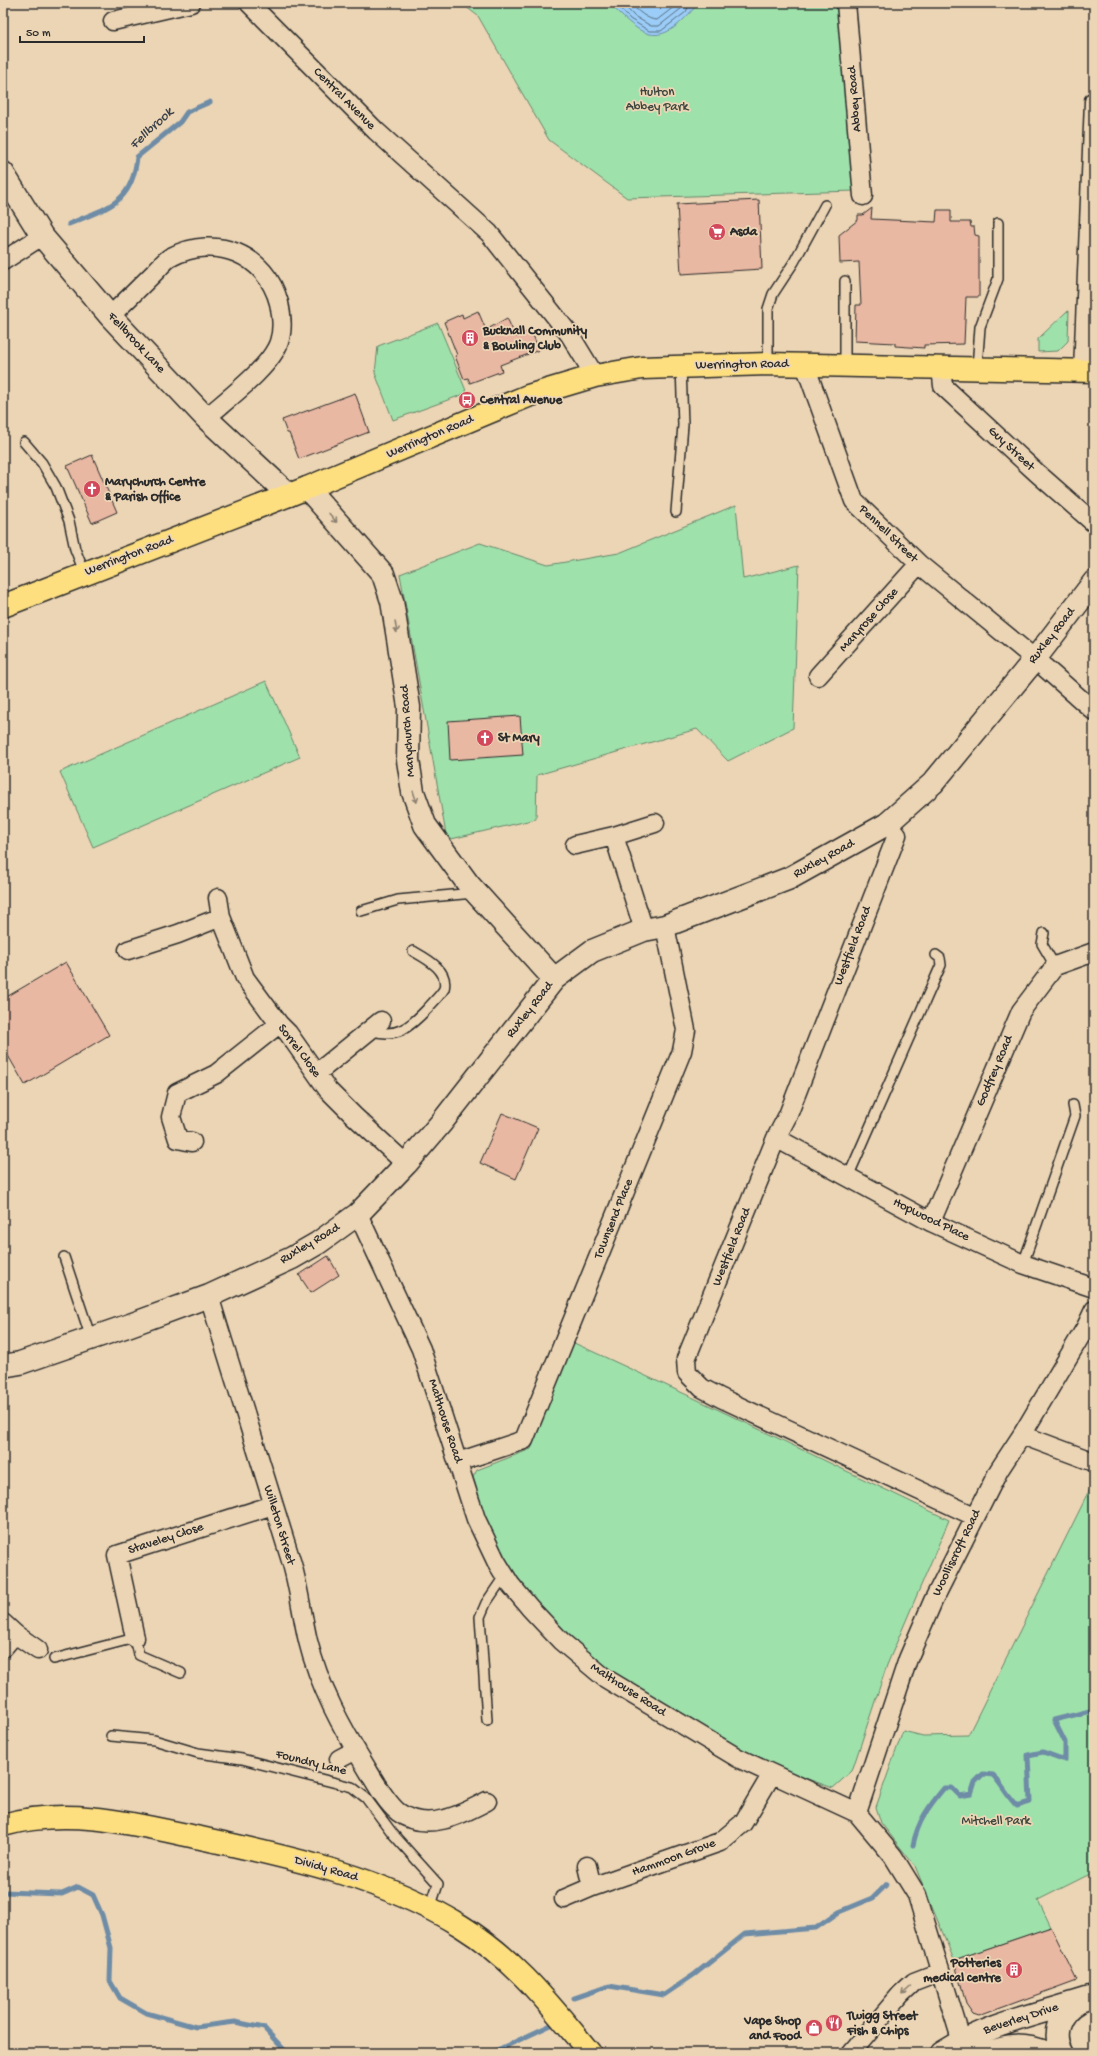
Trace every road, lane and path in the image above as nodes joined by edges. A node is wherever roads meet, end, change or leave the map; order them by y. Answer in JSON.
{"nodes":[{"id":1,"x":192,"y":3,"type":"edge"},
{"id":2,"x":249,"y":3,"type":"edge"},
{"id":3,"x":846,"y":3,"type":"edge"},
{"id":4,"x":113,"y":21,"type":"dead end"},
{"id":5,"x":1094,"y":101,"type":"edge"},
{"id":6,"x":3,"y":173,"type":"edge"},
{"id":7,"x":863,"y":196,"type":"dead end"},
{"id":8,"x":825,"y":205,"type":"dead end"},
{"id":9,"x":998,"y":224,"type":"dead end"},
{"id":10,"x":42,"y":236,"type":"junction"},
{"id":11,"x":3,"y":261,"type":"edge"},
{"id":12,"x":846,"y":281,"type":"dead end"},
{"id":13,"x":110,"y":316,"type":"junction"},
{"id":14,"x":768,"y":364,"type":"junction"},
{"id":15,"x":805,"y":365,"type":"junction"},
{"id":16,"x":845,"y":365,"type":"junction"},
{"id":17,"x":681,"y":366,"type":"junction"},
{"id":18,"x":941,"y":367,"type":"junction"},
{"id":19,"x":977,"y":368,"type":"junction"},
{"id":20,"x":1088,"y":371,"type":"edge"},
{"id":21,"x":595,"y":376,"type":"junction"},
{"id":22,"x":206,"y":418,"type":"junction"},
{"id":23,"x":24,"y":442,"type":"dead end"},
{"id":24,"x":298,"y":492,"type":"junction"},
{"id":25,"x":676,"y":512,"type":"dead end"},
{"id":26,"x":1094,"y":523,"type":"edge"},
{"id":27,"x":920,"y":564,"type":"junction"},
{"id":28,"x":85,"y":574,"type":"junction"},
{"id":29,"x":1094,"y":582,"type":"edge"},
{"id":30,"x":3,"y":606,"type":"edge"},
{"id":31,"x":1035,"y":659,"type":"junction"},
{"id":32,"x":818,"y":676,"type":"dead end"},
{"id":33,"x":1094,"y":711,"type":"edge"},
{"id":34,"x":655,"y":823,"type":"dead end"},
{"id":35,"x":887,"y":824,"type":"junction"},
{"id":36,"x":614,"y":836,"type":"junction"},
{"id":37,"x":575,"y":845,"type":"dead end"},
{"id":38,"x":476,"y":892,"type":"junction"},
{"id":39,"x":218,"y":898,"type":"dead end"},
{"id":40,"x":361,"y":911,"type":"dead end"},
{"id":41,"x":221,"y":917,"type":"junction"},
{"id":42,"x":665,"y":926,"type":"junction"},
{"id":43,"x":644,"y":930,"type":"junction"},
{"id":44,"x":1044,"y":933,"type":"dead end"},
{"id":45,"x":128,"y":950,"type":"dead end"},
{"id":46,"x":413,"y":950,"type":"dead end"},
{"id":47,"x":1094,"y":952,"type":"edge"},
{"id":48,"x":936,"y":955,"type":"dead end"},
{"id":49,"x":1055,"y":966,"type":"junction"},
{"id":50,"x":554,"y":979,"type":"junction"},
{"id":51,"x":279,"y":1024,"type":"junction"},
{"id":52,"x":375,"y":1026,"type":"joint"},
{"id":53,"x":317,"y":1073,"type":"junction"},
{"id":54,"x":1073,"y":1105,"type":"dead end"},
{"id":55,"x":776,"y":1138,"type":"junction"},
{"id":56,"x":192,"y":1142,"type":"dead end"},
{"id":57,"x":406,"y":1164,"type":"junction"},
{"id":58,"x":848,"y":1177,"type":"junction"},
{"id":59,"x":358,"y":1214,"type":"junction"},
{"id":60,"x":931,"y":1222,"type":"junction"},
{"id":61,"x":64,"y":1257,"type":"dead end"},
{"id":62,"x":1023,"y":1264,"type":"junction"},
{"id":63,"x":1094,"y":1288,"type":"edge"},
{"id":64,"x":209,"y":1296,"type":"junction"},
{"id":65,"x":1094,"y":1310,"type":"edge"},
{"id":66,"x":91,"y":1338,"type":"junction"},
{"id":67,"x":3,"y":1366,"type":"edge"},
{"id":68,"x":1022,"y":1435,"type":"junction"},
{"id":69,"x":458,"y":1462,"type":"junction"},
{"id":70,"x":1094,"y":1462,"type":"edge"},
{"id":71,"x":273,"y":1505,"type":"junction"},
{"id":72,"x":974,"y":1516,"type":"junction"},
{"id":73,"x":505,"y":1575,"type":"junction"},
{"id":74,"x":9,"y":1628,"type":"edge"},
{"id":75,"x":135,"y":1638,"type":"junction"},
{"id":76,"x":3,"y":1648,"type":"edge"},
{"id":77,"x":38,"y":1650,"type":"dead end"},
{"id":78,"x":54,"y":1659,"type":"dead end"},
{"id":79,"x":181,"y":1673,"type":"dead end"},
{"id":80,"x":487,"y":1720,"type":"dead end"},
{"id":81,"x":111,"y":1736,"type":"dead end"},
{"id":82,"x":356,"y":1750,"type":"junction"},
{"id":83,"x":339,"y":1759,"type":"dead end"},
{"id":84,"x":772,"y":1774,"type":"junction"},
{"id":85,"x":487,"y":1801,"type":"dead end"},
{"id":86,"x":857,"y":1813,"type":"junction"},
{"id":87,"x":3,"y":1825,"type":"edge"},
{"id":88,"x":587,"y":1866,"type":"dead end"},
{"id":89,"x":592,"y":1887,"type":"junction"},
{"id":90,"x":564,"y":1899,"type":"dead end"},
{"id":91,"x":430,"y":1908,"type":"junction"},
{"id":92,"x":940,"y":1972,"type":"junction"},
{"id":93,"x":1089,"y":1998,"type":"edge"},
{"id":94,"x":969,"y":2047,"type":"edge"},
{"id":95,"x":590,"y":2053,"type":"edge"},
{"id":96,"x":851,"y":2053,"type":"edge"},
{"id":97,"x":942,"y":2053,"type":"edge"},
{"id":98,"x":988,"y":2053,"type":"edge"},
{"id":99,"x":1046,"y":2053,"type":"edge"},
{"id":100,"x":1062,"y":2053,"type":"edge"}],
"edges":[{"from":1,"to":4,"type":"street"},
{"from":2,"to":21,"type":"street","name":"Central Avenue"},
{"from":3,"to":7,"type":"street","name":"Abbey Road"},
{"from":5,"to":20,"type":"street"},
{"from":6,"to":10,"type":"street","name":"Fellbrook Lane"},
{"from":8,"to":14,"type":"lane"},
{"from":9,"to":19,"type":"lane"},
{"from":10,"to":11,"type":"street"},
{"from":10,"to":13,"type":"street","name":"Fellbrook Lane"},
{"from":12,"to":16,"type":"lane"},
{"from":13,"to":22,"type":"street","name":"Fellbrook Lane"},
{"from":13,"to":22,"type":"street"},
{"from":14,"to":15,"type":"main road","name":"Werrington Road"},
{"from":14,"to":17,"type":"main road","name":"Werrington Road"},
{"from":15,"to":16,"type":"main road","name":"Werrington Road"},
{"from":15,"to":27,"type":"street","name":"Pennell Street"},
{"from":16,"to":18,"type":"main road","name":"Werrington Road"},
{"from":17,"to":21,"type":"main road","name":"Werrington Road"},
{"from":17,"to":25,"type":"lane"},
{"from":18,"to":19,"type":"main road","name":"Werrington Road"},
{"from":18,"to":26,"type":"street","name":"Guy Street"},
{"from":19,"to":20,"type":"main road","name":"Werrington Road"},
{"from":21,"to":24,"type":"main road","name":"Werrington Road"},
{"from":22,"to":24,"type":"street","name":"Fellbrook Lane"},
{"from":23,"to":28,"type":"lane"},
{"from":24,"to":28,"type":"main road","name":"Werrington Road"},
{"from":24,"to":38,"type":"street","name":"Marychurch Road","one_way":true},
{"from":27,"to":31,"type":"street","name":"Pennell Street"},
{"from":27,"to":32,"type":"street","name":"Maryrose Close"},
{"from":28,"to":30,"type":"main road","name":"Werrington Road"},
{"from":29,"to":31,"type":"street","name":"Ruxley Road"},
{"from":31,"to":33,"type":"street","name":"Pennell Street"},
{"from":31,"to":35,"type":"street","name":"Ruxley Road"},
{"from":34,"to":36,"type":"street"},
{"from":35,"to":42,"type":"street","name":"Ruxley Road"},
{"from":35,"to":55,"type":"street","name":"Westfield Road"},
{"from":36,"to":37,"type":"street"},
{"from":36,"to":43,"type":"street"},
{"from":38,"to":40,"type":"lane"},
{"from":38,"to":50,"type":"street","name":"Marychurch Road"},
{"from":39,"to":41,"type":"street","name":"Sorrel Close"},
{"from":41,"to":45,"type":"street"},
{"from":41,"to":51,"type":"street","name":"Sorrel Close"},
{"from":42,"to":43,"type":"street","name":"Ruxley Road"},
{"from":42,"to":69,"type":"street","name":"Townsend Place"},
{"from":43,"to":50,"type":"street","name":"Ruxley Road"},
{"from":44,"to":49,"type":"lane"},
{"from":46,"to":52,"type":"lane"},
{"from":47,"to":49,"type":"street"},
{"from":48,"to":58,"type":"lane"},
{"from":49,"to":60,"type":"street","name":"Godfrey Road"},
{"from":50,"to":57,"type":"street","name":"Ruxley Road"},
{"from":51,"to":53,"type":"street","name":"Sorrel Close"},
{"from":51,"to":56,"type":"street"},
{"from":52,"to":53,"type":"street"},
{"from":53,"to":57,"type":"street","name":"Sorrel Close"},
{"from":54,"to":62,"type":"lane"},
{"from":55,"to":58,"type":"street","name":"Hopwood Place"},
{"from":55,"to":72,"type":"street","name":"Westfield Road"},
{"from":57,"to":59,"type":"street","name":"Ruxley Road"},
{"from":58,"to":60,"type":"street","name":"Hopwood Place"},
{"from":59,"to":64,"type":"street","name":"Ruxley Road"},
{"from":59,"to":69,"type":"street","name":"Malthouse Road"},
{"from":60,"to":62,"type":"street","name":"Hopwood Place"},
{"from":61,"to":66,"type":"lane"},
{"from":62,"to":63,"type":"street","name":"Hopwood Place"},
{"from":64,"to":66,"type":"street","name":"Ruxley Road"},
{"from":64,"to":71,"type":"street","name":"Willeton Street"},
{"from":65,"to":68,"type":"street","name":"Woolliscroft Road"},
{"from":66,"to":67,"type":"street","name":"Ruxley Road"},
{"from":68,"to":70,"type":"street"},
{"from":68,"to":72,"type":"street","name":"Woolliscroft Road"},
{"from":69,"to":73,"type":"street","name":"Malthouse Road"},
{"from":71,"to":75,"type":"street","name":"Staveley Close"},
{"from":71,"to":82,"type":"street","name":"Willeton Street"},
{"from":72,"to":86,"type":"street","name":"Woolliscroft Road"},
{"from":73,"to":80,"type":"lane"},
{"from":73,"to":84,"type":"street","name":"Malthouse Road"},
{"from":74,"to":76,"type":"street"},
{"from":74,"to":77,"type":"street"},
{"from":75,"to":78,"type":"lane"},
{"from":75,"to":79,"type":"lane"},
{"from":81,"to":91,"type":"lane","name":"Foundry Lane"},
{"from":82,"to":83,"type":"street"},
{"from":82,"to":85,"type":"street","name":"Willeton Street"},
{"from":84,"to":86,"type":"street","name":"Malthouse Road"},
{"from":84,"to":89,"type":"street","name":"Hammoon Grove"},
{"from":86,"to":92,"type":"street","name":"Malthouse Road"},
{"from":87,"to":91,"type":"main road","name":"Dividy Road"},
{"from":88,"to":89,"type":"street"},
{"from":89,"to":90,"type":"street","name":"Hammoon Grove"},
{"from":91,"to":95,"type":"main road","name":"Dividy Road"},
{"from":92,"to":94,"type":"street","name":"Malthouse Road"},
{"from":92,"to":96,"type":"street","one_way":true},
{"from":93,"to":94,"type":"street","name":"Beverley Drive"},
{"from":93,"to":100,"type":"street"},
{"from":94,"to":97,"type":"street","name":"Beverley Drive"},
{"from":98,"to":99,"type":"street","name":"Beverley Drive"}]}
